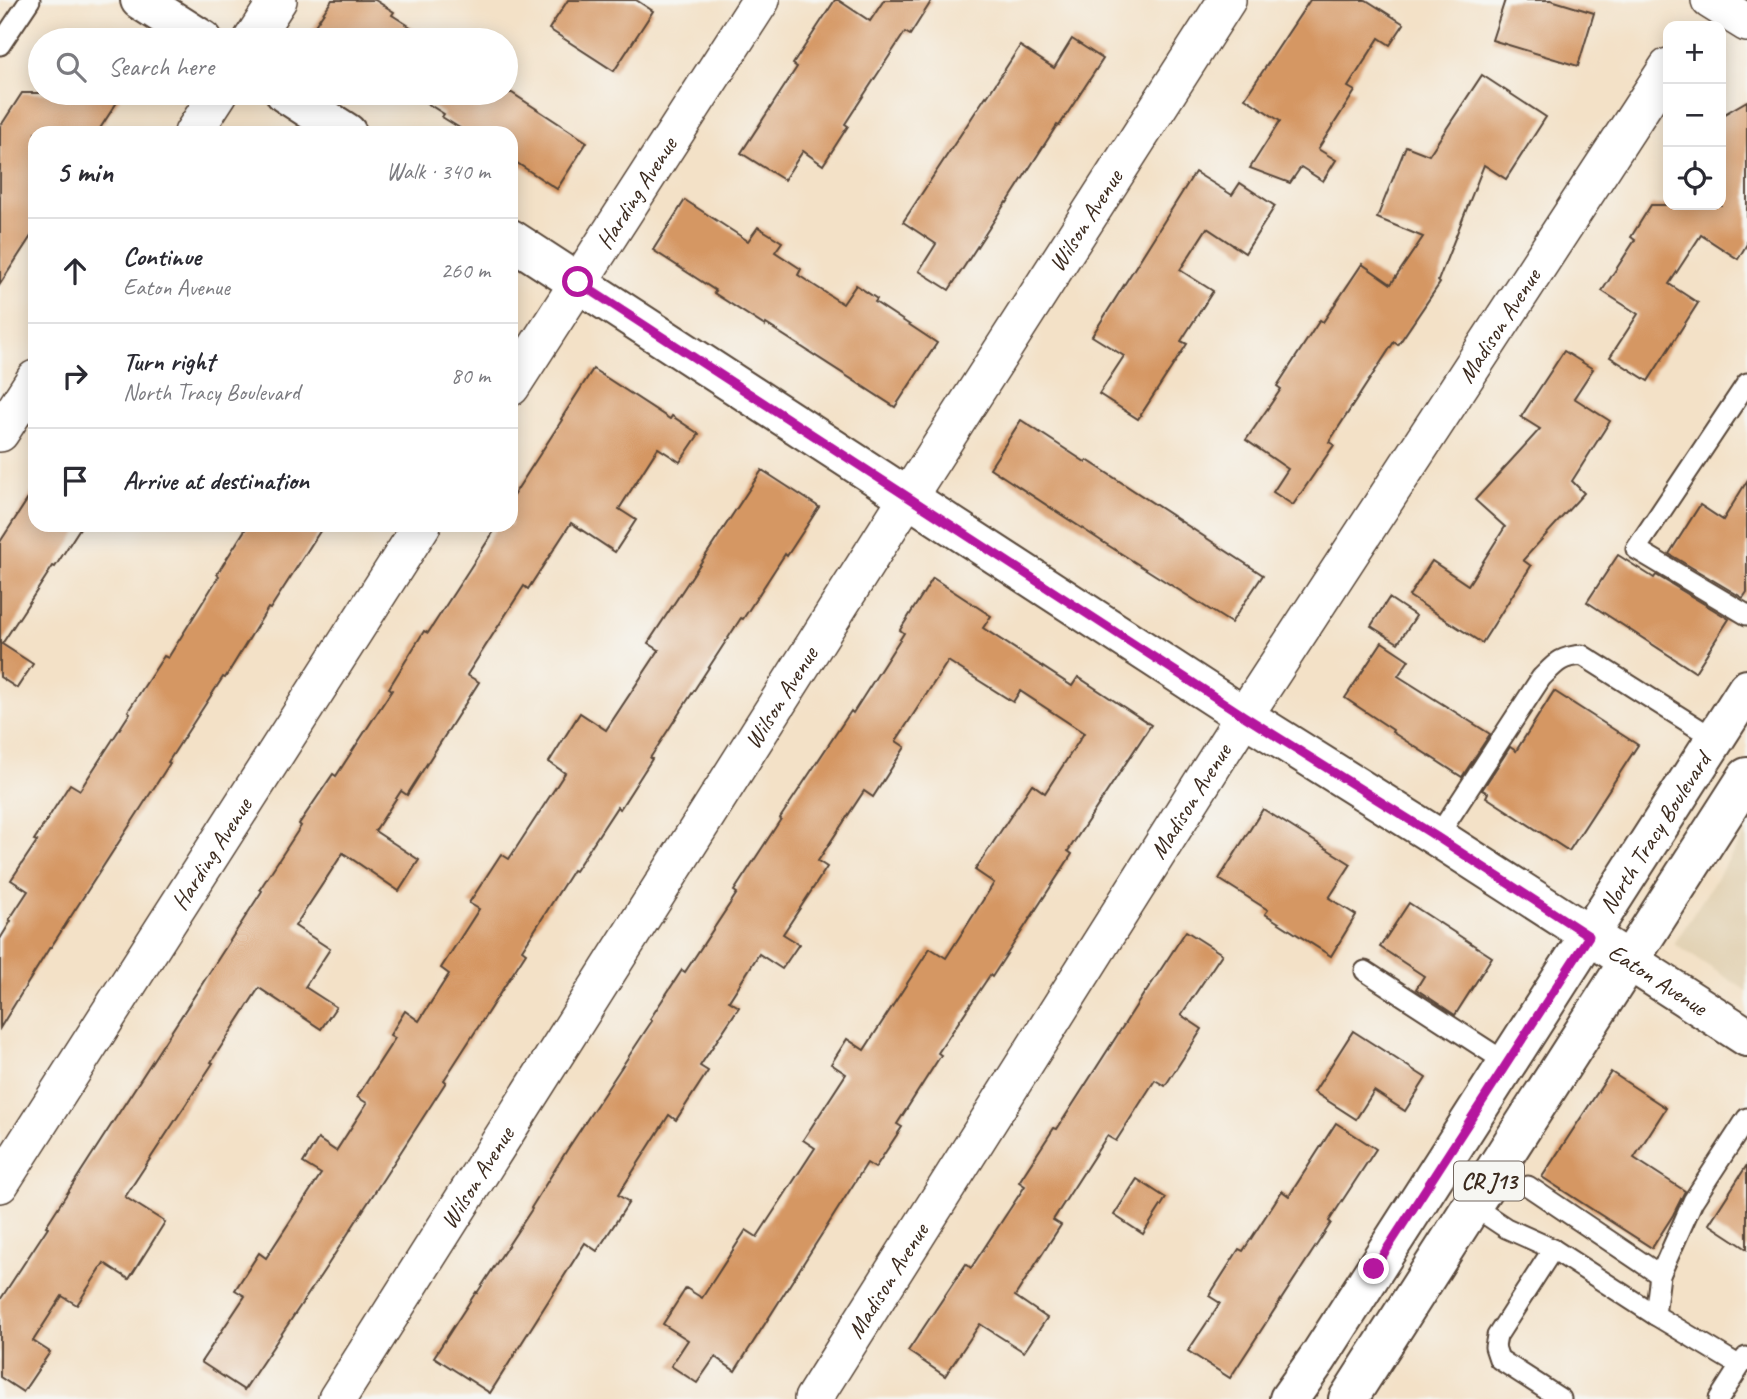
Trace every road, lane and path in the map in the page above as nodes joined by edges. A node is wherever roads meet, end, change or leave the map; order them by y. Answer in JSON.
{"nodes":[{"id":1,"x":30,"y":0,"type":"edge"},
{"id":2,"x":140,"y":0,"type":"edge"},
{"id":3,"x":278,"y":0,"type":"edge"},
{"id":4,"x":761,"y":0,"type":"edge"},
{"id":5,"x":1227,"y":0,"type":"edge"},
{"id":6,"x":1707,"y":7,"type":"edge"},
{"id":7,"x":1747,"y":23,"type":"edge"},
{"id":8,"x":184,"y":28,"type":"edge"},
{"id":9,"x":260,"y":28,"type":"edge"},
{"id":10,"x":0,"y":45,"type":"edge"},
{"id":11,"x":1663,"y":75,"type":"edge"},
{"id":12,"x":211,"y":105,"type":"edge"},
{"id":13,"x":304,"y":105,"type":"edge"},
{"id":14,"x":198,"y":126,"type":"edge"},
{"id":15,"x":336,"y":126,"type":"edge"},
{"id":16,"x":518,"y":243,"type":"edge"},
{"id":17,"x":578,"y":282,"type":"junction"},
{"id":18,"x":518,"y":376,"type":"edge"},
{"id":19,"x":1747,"y":383,"type":"edge"},
{"id":20,"x":28,"y":390,"type":"edge"},
{"id":21,"x":0,"y":433,"type":"edge"},
{"id":22,"x":908,"y":497,"type":"junction"},
{"id":23,"x":418,"y":532,"type":"edge"},
{"id":24,"x":1747,"y":615,"type":"edge"},
{"id":25,"x":1747,"y":689,"type":"edge"},
{"id":26,"x":1244,"y":716,"type":"junction"},
{"id":27,"x":1716,"y":739,"type":"junction"},
{"id":28,"x":1747,"y":777,"type":"edge"},
{"id":29,"x":1437,"y":837,"type":"junction"},
{"id":30,"x":1589,"y":936,"type":"junction"},
{"id":31,"x":1629,"y":961,"type":"junction"},
{"id":32,"x":1365,"y":971,"type":"dead end"},
{"id":33,"x":1747,"y":1037,"type":"edge"},
{"id":34,"x":1507,"y":1063,"type":"junction"},
{"id":35,"x":1747,"y":1118,"type":"edge"},
{"id":36,"x":0,"y":1184,"type":"edge"},
{"id":37,"x":1528,"y":1186,"type":"dead end"},
{"id":38,"x":1473,"y":1206,"type":"junction"},
{"id":39,"x":1553,"y":1249,"type":"junction"},
{"id":40,"x":1660,"y":1275,"type":"junction"},
{"id":41,"x":1655,"y":1315,"type":"junction"},
{"id":42,"x":1744,"y":1361,"type":"edge"},
{"id":43,"x":337,"y":1399,"type":"edge"},
{"id":44,"x":813,"y":1399,"type":"edge"},
{"id":45,"x":1289,"y":1399,"type":"edge"},
{"id":46,"x":1348,"y":1399,"type":"edge"},
{"id":47,"x":1561,"y":1399,"type":"edge"},
{"id":48,"x":1719,"y":1399,"type":"edge"}],
"edges":[{"from":1,"to":10,"type":"lane"},
{"from":2,"to":8,"type":"street"},
{"from":3,"to":9,"type":"street"},
{"from":4,"to":17,"type":"street","name":"Harding Avenue"},
{"from":5,"to":22,"type":"street","name":"Wilson Avenue"},
{"from":6,"to":7,"type":"street"},
{"from":11,"to":26,"type":"street","name":"Madison Avenue"},
{"from":12,"to":14,"type":"street"},
{"from":13,"to":15,"type":"street"},
{"from":16,"to":17,"type":"street","name":"Eaton Avenue"},
{"from":17,"to":18,"type":"street","name":"Harding Avenue"},
{"from":17,"to":22,"type":"street","name":"Eaton Avenue"},
{"from":19,"to":24,"type":"lane"},
{"from":20,"to":21,"type":"street"},
{"from":22,"to":26,"type":"street","name":"Eaton Avenue"},
{"from":22,"to":43,"type":"street","name":"Wilson Avenue"},
{"from":23,"to":36,"type":"street","name":"Harding Avenue"},
{"from":25,"to":27,"type":"street","name":"North Tracy Boulevard","number":"CR J13"},
{"from":26,"to":29,"type":"street","name":"Eaton Avenue"},
{"from":26,"to":44,"type":"street","name":"Madison Avenue"},
{"from":27,"to":29,"type":"lane"},
{"from":27,"to":30,"type":"street","name":"North Tracy Boulevard","number":"CR J13"},
{"from":28,"to":31,"type":"street","name":"North Tracy Boulevard","number":"CR J13"},
{"from":29,"to":30,"type":"street","name":"Eaton Avenue"},
{"from":30,"to":31,"type":"street","name":"Eaton Avenue"},
{"from":30,"to":34,"type":"street","name":"North Tracy Boulevard","number":"CR J13"},
{"from":31,"to":33,"type":"street","name":"Eaton Avenue"},
{"from":31,"to":38,"type":"street","name":"North Tracy Boulevard","number":"CR J13"},
{"from":32,"to":34,"type":"lane"},
{"from":34,"to":45,"type":"street","name":"North Tracy Boulevard","number":"CR J13"},
{"from":35,"to":40,"type":"lane"},
{"from":37,"to":40,"type":"lane"},
{"from":38,"to":39,"type":"lane"},
{"from":38,"to":46,"type":"street","name":"North Tracy Boulevard","number":"CR J13"},
{"from":39,"to":41,"type":"lane"},
{"from":39,"to":47,"type":"lane"},
{"from":40,"to":41,"type":"lane"},
{"from":41,"to":42,"type":"lane"},
{"from":42,"to":48,"type":"lane"}]}
